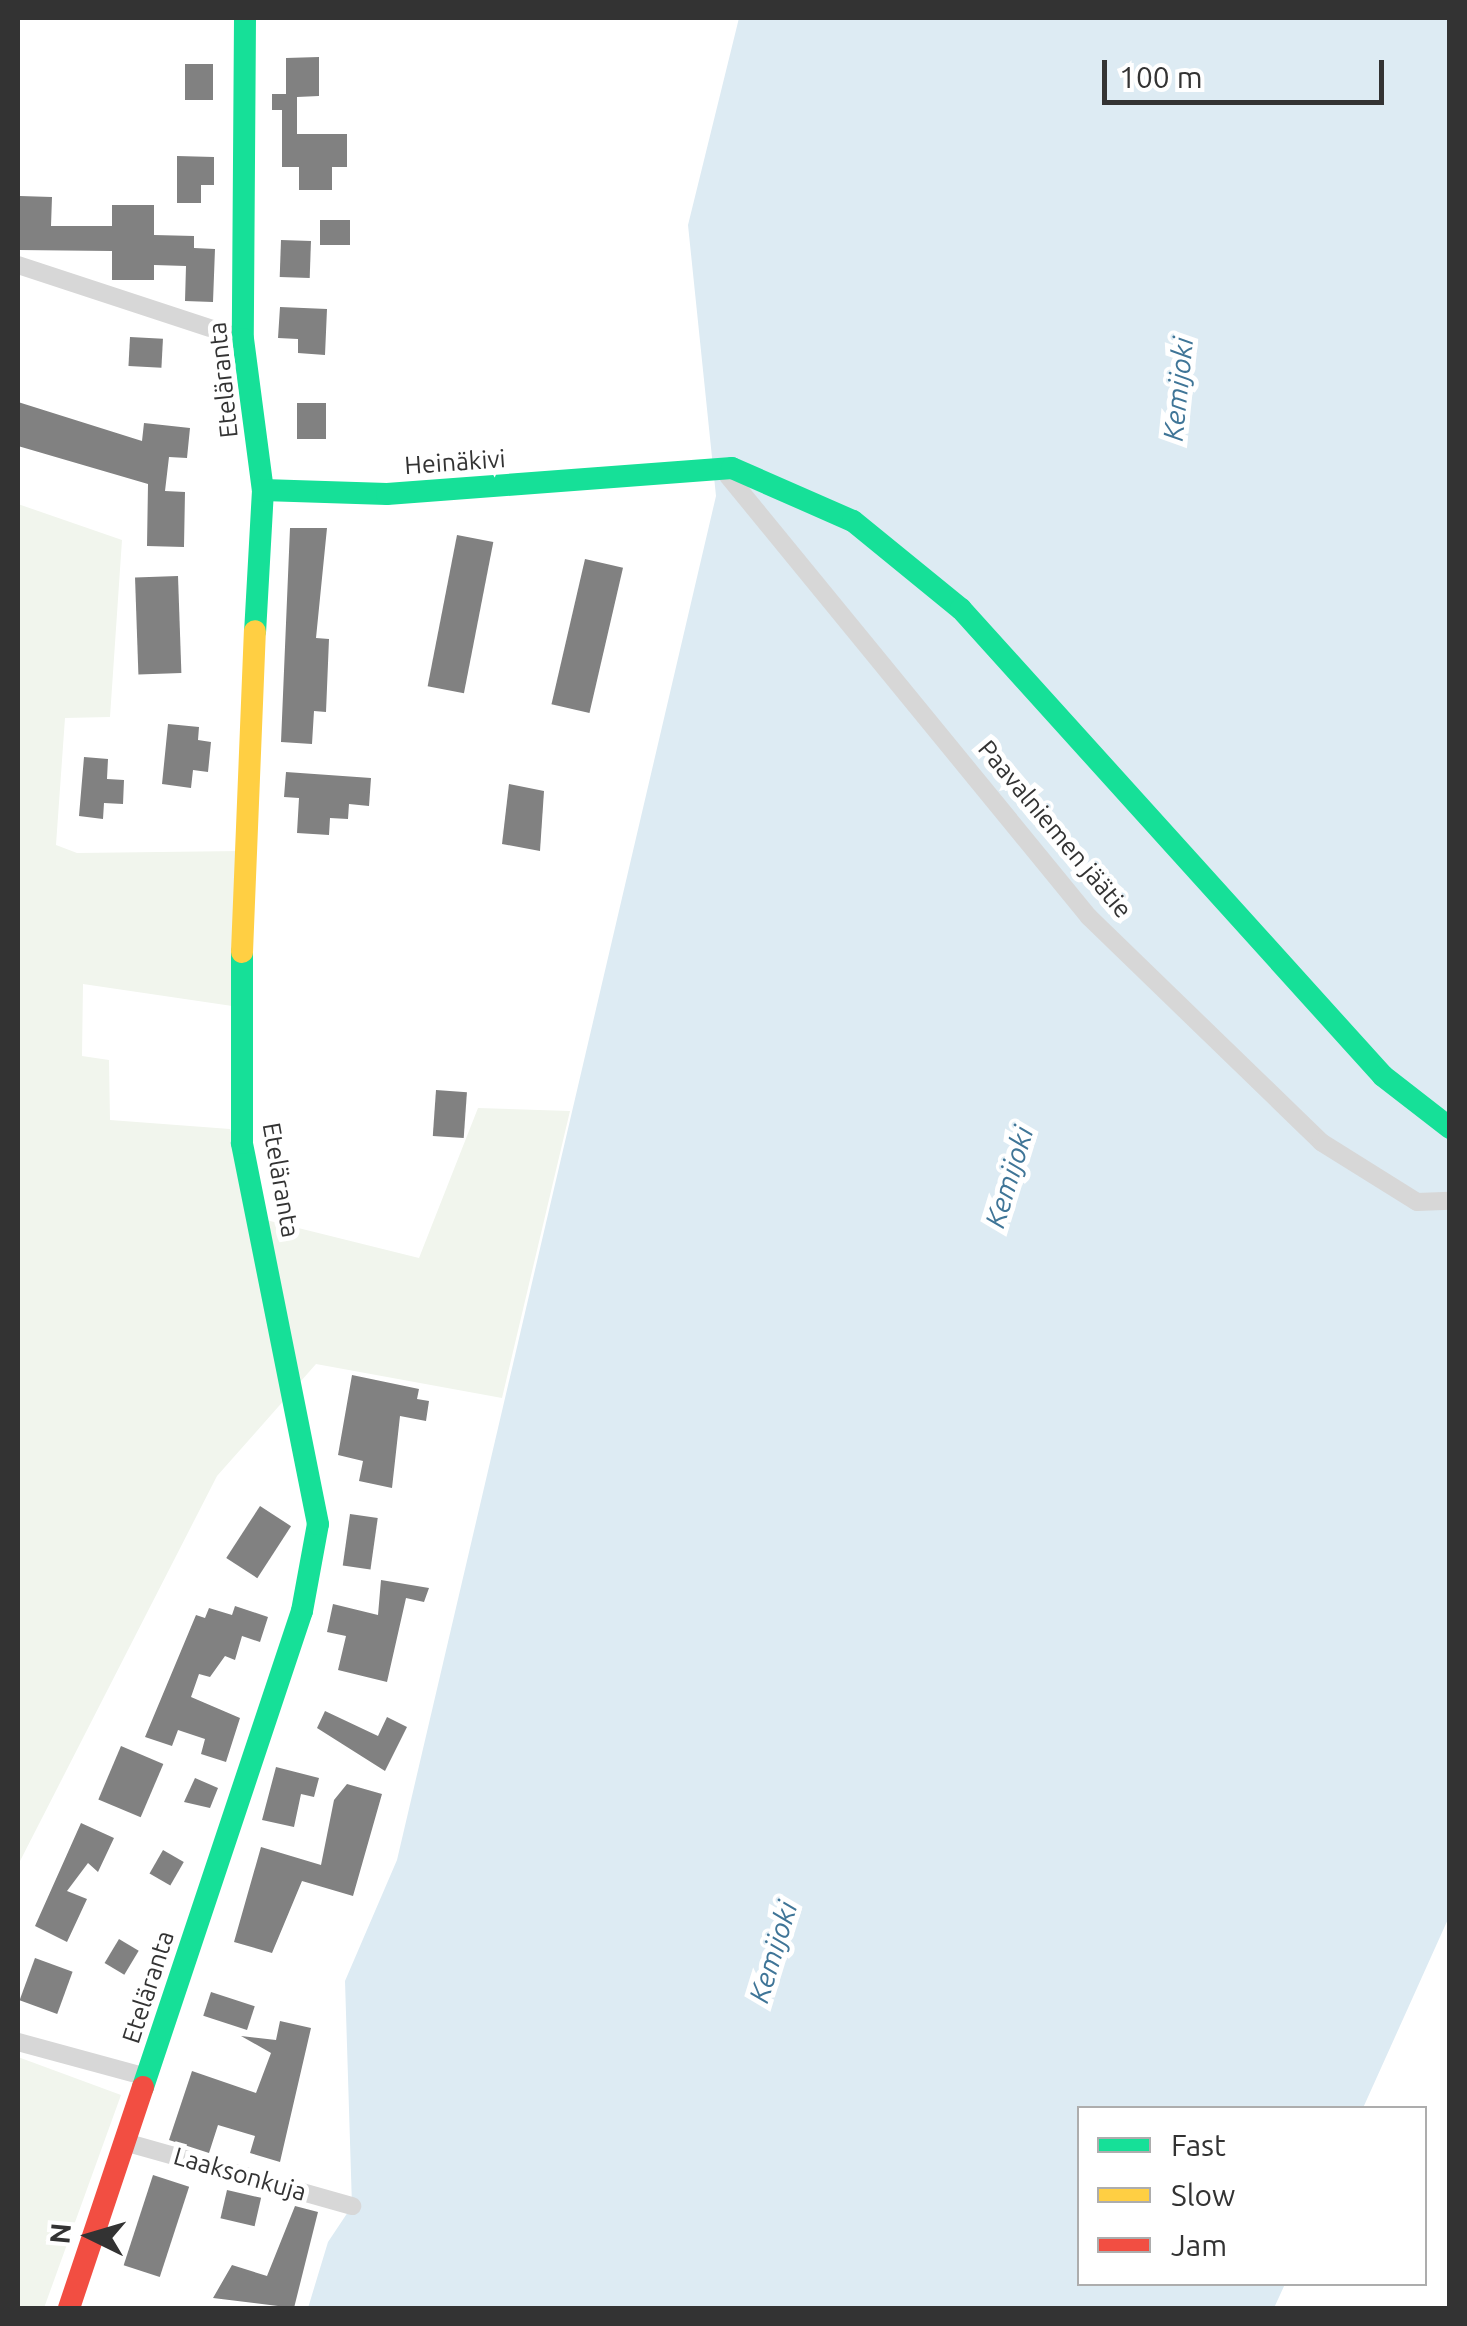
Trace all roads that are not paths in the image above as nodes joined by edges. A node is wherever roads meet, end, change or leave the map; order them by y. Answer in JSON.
{"nodes":[{"id":1,"x":245,"y":18,"type":"edge"},
{"id":2,"x":18,"y":265,"type":"edge"},
{"id":3,"x":243,"y":339,"type":"junction"},
{"id":4,"x":714,"y":471,"type":"junction"},
{"id":5,"x":264,"y":490,"type":"junction"},
{"id":6,"x":1450,"y":1128,"type":"edge"},
{"id":7,"x":1450,"y":1201,"type":"edge"},
{"id":8,"x":18,"y":2042,"type":"edge"},
{"id":9,"x":147,"y":2077,"type":"junction"},
{"id":10,"x":128,"y":2143,"type":"junction"},
{"id":11,"x":352,"y":2206,"type":"dead end"},
{"id":12,"x":70,"y":2308,"type":"edge"}],
"edges":[{"from":1,"to":3,"type":"street","name":"Eteläranta"},
{"from":2,"to":3,"type":"street"},
{"from":3,"to":5,"type":"street","name":"Eteläranta"},
{"from":4,"to":5,"type":"street","name":"Heinäkivi"},
{"from":4,"to":6,"type":"street"},
{"from":4,"to":7,"type":"street","name":"Paavalniemen jäätie"},
{"from":5,"to":9,"type":"street","name":"Eteläranta"},
{"from":8,"to":9,"type":"street"},
{"from":9,"to":10,"type":"street","name":"Eteläranta"},
{"from":10,"to":11,"type":"street","name":"Laaksonkuja"},
{"from":10,"to":12,"type":"street","name":"Eteläranta"}]}
